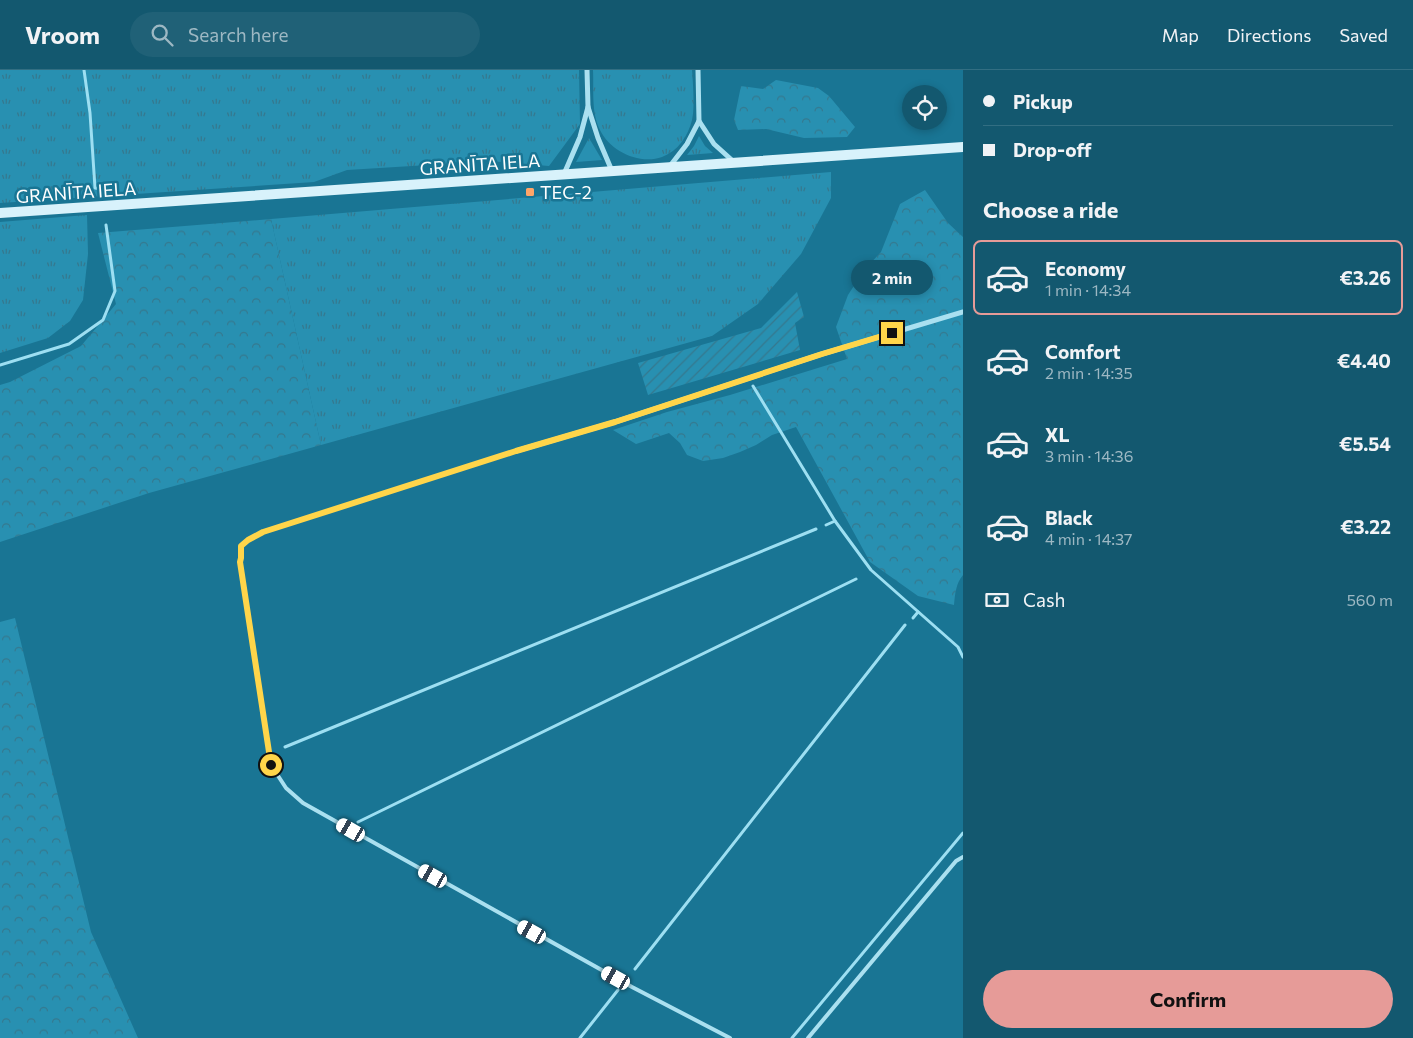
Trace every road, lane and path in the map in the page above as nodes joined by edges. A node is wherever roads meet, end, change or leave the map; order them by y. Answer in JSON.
{"nodes":[{"id":1,"x":587,"y":70,"type":"edge"},
{"id":2,"x":698,"y":70,"type":"edge"},
{"id":3,"x":588,"y":107,"type":"junction"},
{"id":4,"x":699,"y":121,"type":"junction"},
{"id":5,"x":963,"y":147,"type":"edge"},
{"id":6,"x":734,"y":162,"type":"junction"},
{"id":7,"x":670,"y":166,"type":"junction"},
{"id":8,"x":612,"y":171,"type":"junction"},
{"id":9,"x":564,"y":174,"type":"junction"},
{"id":10,"x":0,"y":213,"type":"edge"},
{"id":11,"x":963,"y":312,"type":"edge"},
{"id":12,"x":516,"y":451,"type":"joint"},
{"id":13,"x":963,"y":857,"type":"edge"},
{"id":14,"x":730,"y":1038,"type":"edge"},
{"id":15,"x":808,"y":1038,"type":"edge"}],
"edges":[{"from":1,"to":3,"type":"street"},
{"from":2,"to":4,"type":"street"},
{"from":3,"to":8,"type":"street"},
{"from":3,"to":9,"type":"street"},
{"from":4,"to":6,"type":"street"},
{"from":4,"to":7,"type":"street"},
{"from":5,"to":6,"type":"main road","name":"GRANĪTA IELA"},
{"from":6,"to":7,"type":"main road","name":"GRANĪTA IELA"},
{"from":7,"to":8,"type":"main road","name":"GRANĪTA IELA"},
{"from":8,"to":9,"type":"main road","name":"GRANĪTA IELA"},
{"from":9,"to":10,"type":"main road","name":"GRANĪTA IELA"},
{"from":11,"to":12,"type":"street"},
{"from":12,"to":14,"type":"lane"},
{"from":13,"to":15,"type":"lane"}]}
